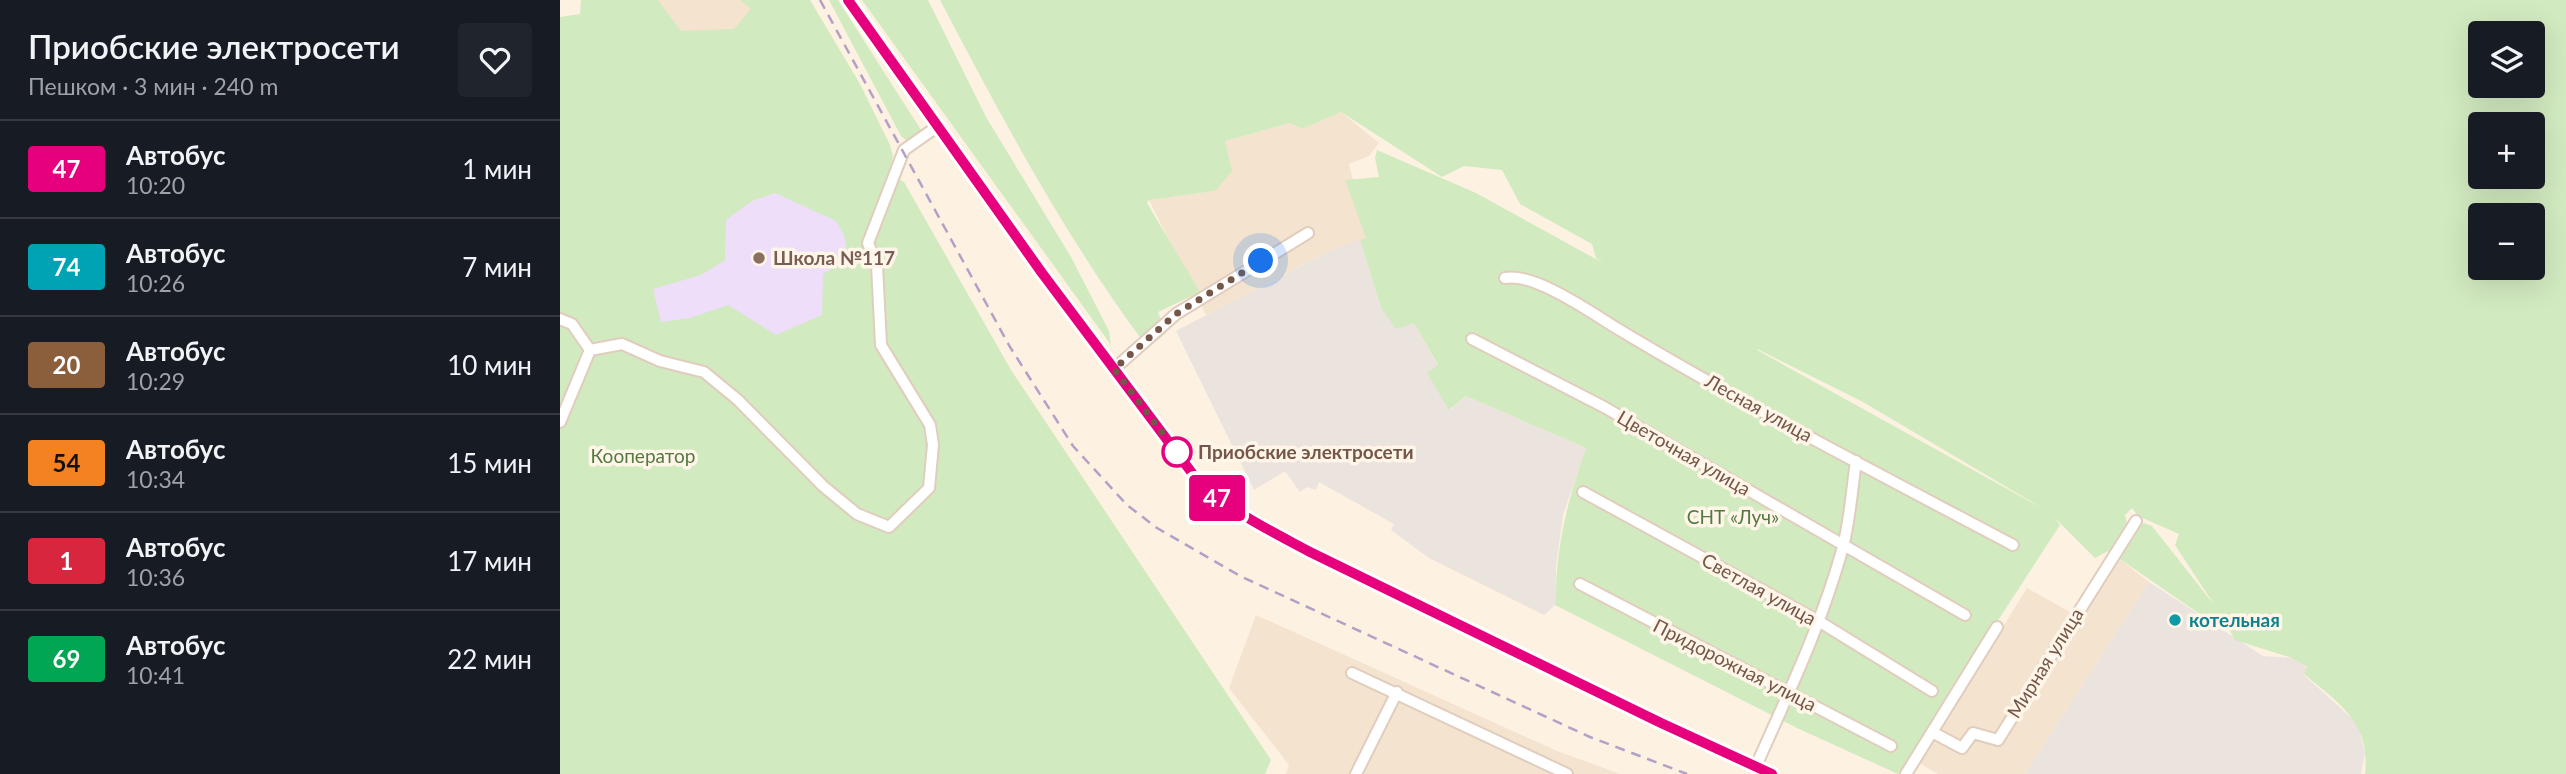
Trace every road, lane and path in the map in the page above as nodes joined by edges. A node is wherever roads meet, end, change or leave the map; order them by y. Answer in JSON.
{"nodes":[{"id":1,"x":848,"y":0,"type":"edge"},
{"id":2,"x":938,"y":126,"type":"junction"},
{"id":3,"x":1308,"y":233,"type":"dead end"},
{"id":4,"x":1505,"y":278,"type":"dead end"},
{"id":5,"x":560,"y":319,"type":"edge"},
{"id":6,"x":1472,"y":339,"type":"dead end"},
{"id":7,"x":590,"y":350,"type":"junction"},
{"id":8,"x":1114,"y":369,"type":"junction"},
{"id":9,"x":560,"y":422,"type":"edge"},
{"id":10,"x":1856,"y":461,"type":"junction"},
{"id":11,"x":1583,"y":492,"type":"dead end"},
{"id":12,"x":2136,"y":521,"type":"dead end"},
{"id":13,"x":1844,"y":544,"type":"junction"},
{"id":14,"x":2013,"y":545,"type":"dead end"},
{"id":15,"x":1580,"y":584,"type":"dead end"},
{"id":16,"x":1965,"y":615,"type":"dead end"},
{"id":17,"x":1820,"y":622,"type":"junction"},
{"id":18,"x":1997,"y":627,"type":"dead end"},
{"id":19,"x":1352,"y":673,"type":"dead end"},
{"id":20,"x":1932,"y":691,"type":"dead end"},
{"id":21,"x":1397,"y":692,"type":"junction"},
{"id":22,"x":1787,"y":692,"type":"junction"},
{"id":23,"x":1932,"y":732,"type":"junction"},
{"id":24,"x":1891,"y":746,"type":"dead end"},
{"id":25,"x":1541,"y":761,"type":"junction"},
{"id":26,"x":1756,"y":766,"type":"junction"},
{"id":27,"x":1356,"y":774,"type":"edge"},
{"id":28,"x":1534,"y":774,"type":"edge"},
{"id":29,"x":1567,"y":774,"type":"edge"},
{"id":30,"x":1772,"y":774,"type":"edge"},
{"id":31,"x":1906,"y":774,"type":"edge"}],
"edges":[{"from":1,"to":2,"type":"street"},
{"from":2,"to":7,"type":"street"},
{"from":2,"to":8,"type":"street"},
{"from":3,"to":8,"type":"street"},
{"from":4,"to":10,"type":"street","name":"Лесная улица"},
{"from":5,"to":7,"type":"street"},
{"from":6,"to":13,"type":"street","name":"Цветочная улица"},
{"from":7,"to":9,"type":"street"},
{"from":8,"to":26,"type":"street"},
{"from":10,"to":13,"type":"street"},
{"from":10,"to":14,"type":"street","name":"Лесная улица"},
{"from":11,"to":17,"type":"street","name":"Светлая улица"},
{"from":12,"to":23,"type":"street","name":"Мирная улица"},
{"from":13,"to":16,"type":"street","name":"Цветочная улица"},
{"from":13,"to":17,"type":"street"},
{"from":15,"to":22,"type":"street","name":"Придорожная улица"},
{"from":17,"to":20,"type":"street","name":"Светлая улица"},
{"from":17,"to":22,"type":"street"},
{"from":18,"to":23,"type":"street"},
{"from":19,"to":21,"type":"street"},
{"from":21,"to":25,"type":"street"},
{"from":21,"to":27,"type":"street"},
{"from":22,"to":24,"type":"street","name":"Придорожная улица"},
{"from":22,"to":26,"type":"street"},
{"from":23,"to":31,"type":"street"},
{"from":25,"to":28,"type":"street"},
{"from":25,"to":29,"type":"street"},
{"from":26,"to":30,"type":"street"}]}
